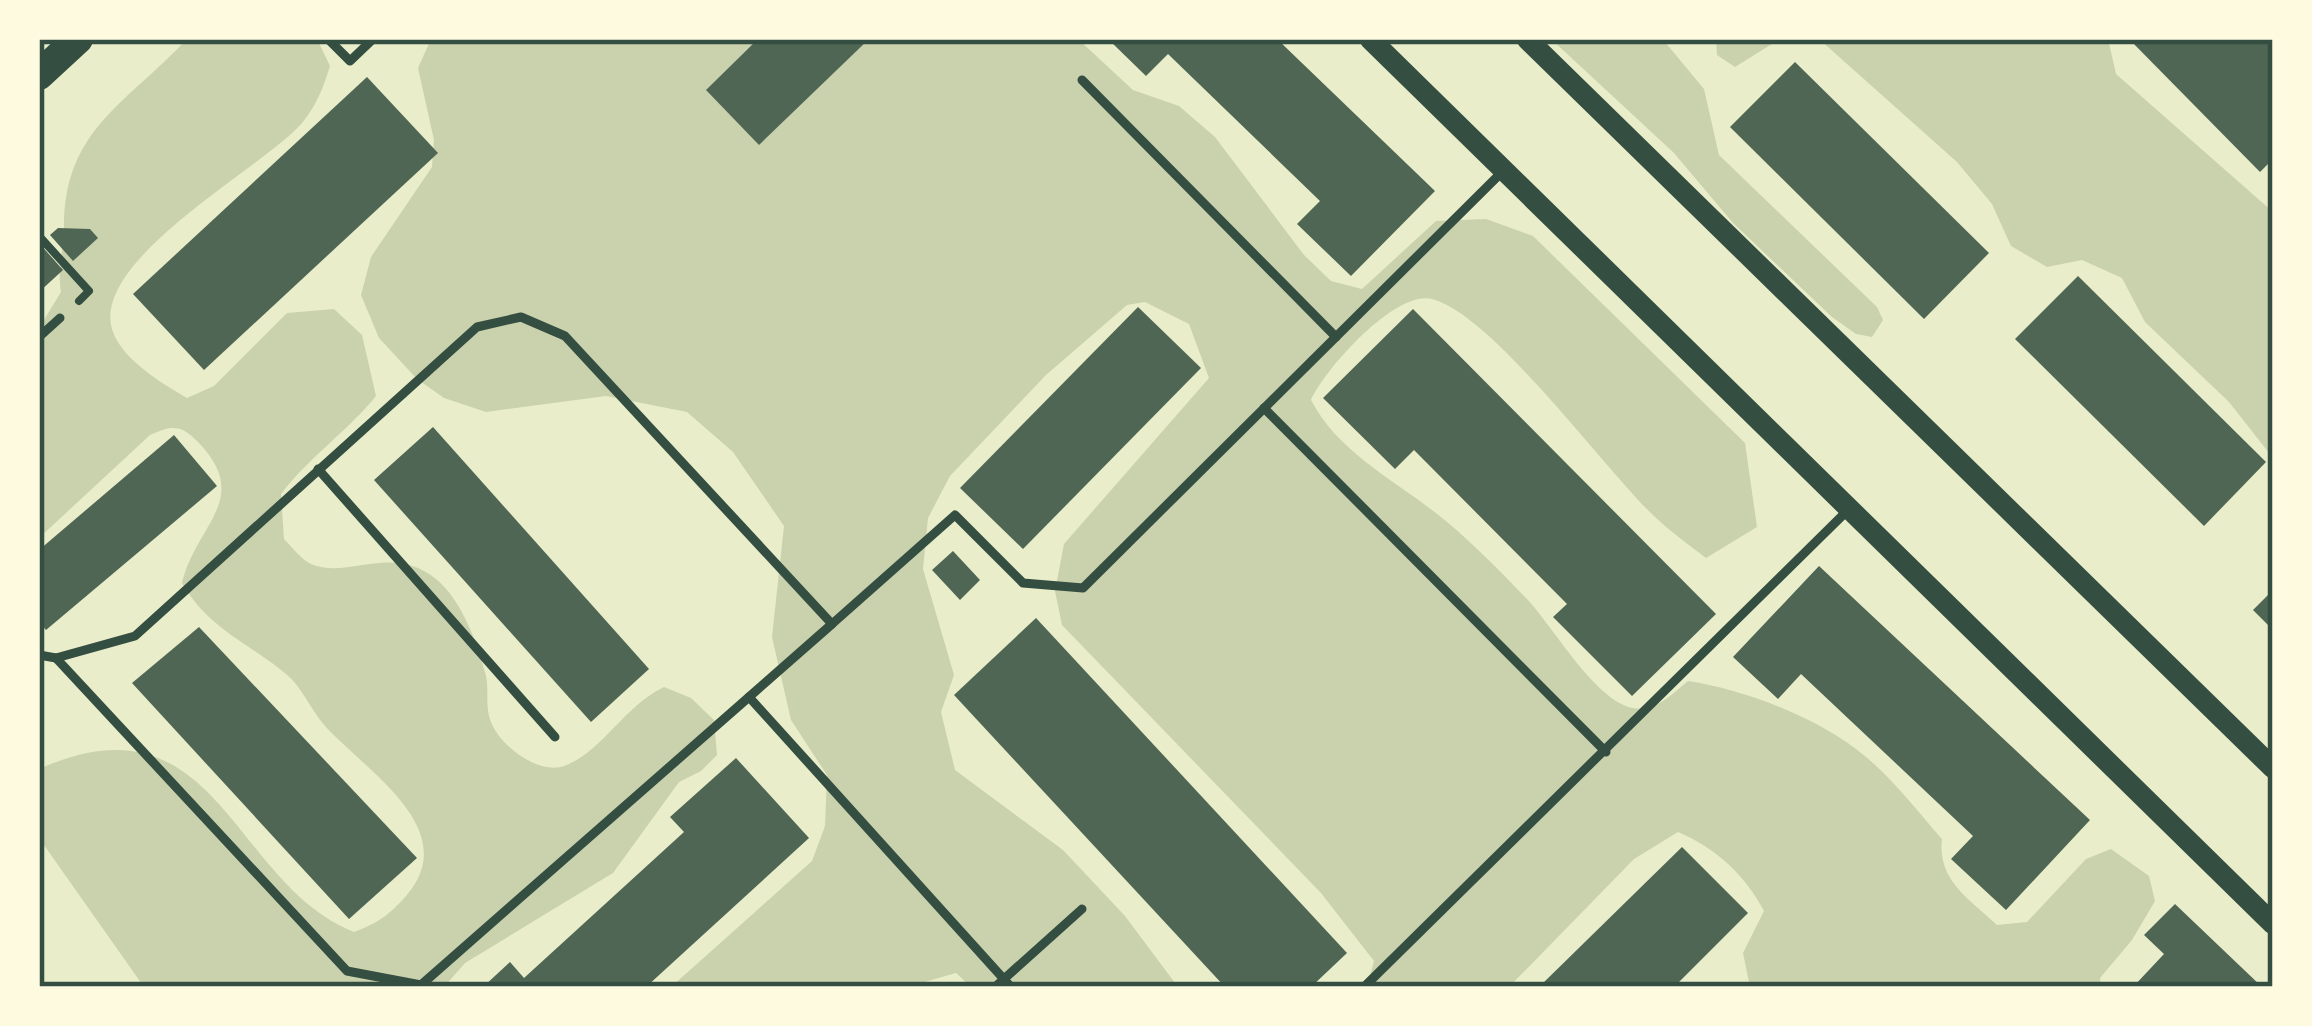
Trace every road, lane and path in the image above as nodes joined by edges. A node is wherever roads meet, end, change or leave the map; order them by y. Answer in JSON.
{"nodes":[{"id":1,"x":79,"y":39,"type":"edge"},
{"id":2,"x":328,"y":39,"type":"edge"},
{"id":3,"x":373,"y":39,"type":"edge"},
{"id":4,"x":1370,"y":39,"type":"edge"},
{"id":5,"x":1527,"y":39,"type":"edge"},
{"id":6,"x":39,"y":75,"type":"edge"},
{"id":7,"x":1082,"y":80,"type":"dead end"},
{"id":8,"x":1504,"y":170,"type":"junction"},
{"id":9,"x":39,"y":236,"type":"edge"},
{"id":10,"x":60,"y":318,"type":"joint"},
{"id":11,"x":1336,"y":337,"type":"junction"},
{"id":12,"x":39,"y":338,"type":"edge"},
{"id":13,"x":1264,"y":408,"type":"junction"},
{"id":14,"x":318,"y":469,"type":"junction"},
{"id":15,"x":1849,"y":509,"type":"junction"},
{"id":16,"x":832,"y":624,"type":"junction"},
{"id":17,"x":39,"y":655,"type":"edge"},
{"id":18,"x":56,"y":658,"type":"junction"},
{"id":19,"x":749,"y":697,"type":"junction"},
{"id":20,"x":555,"y":737,"type":"dead end"},
{"id":21,"x":1606,"y":752,"type":"junction"},
{"id":22,"x":2273,"y":768,"type":"edge"},
{"id":23,"x":1082,"y":909,"type":"dead end"},
{"id":24,"x":2273,"y":924,"type":"edge"},
{"id":25,"x":1003,"y":984,"type":"edge"},
{"id":26,"x":1364,"y":987,"type":"edge"}],
"edges":[{"from":1,"to":6,"type":"main road"},
{"from":2,"to":3,"type":"lane"},
{"from":4,"to":8,"type":"street"},
{"from":5,"to":22,"type":"street"},
{"from":7,"to":11,"type":"lane"},
{"from":8,"to":11,"type":"lane"},
{"from":8,"to":15,"type":"street"},
{"from":9,"to":10,"type":"path"},
{"from":10,"to":12,"type":"lane"},
{"from":11,"to":13,"type":"lane"},
{"from":13,"to":16,"type":"lane"},
{"from":13,"to":21,"type":"lane"},
{"from":14,"to":16,"type":"lane"},
{"from":14,"to":18,"type":"lane"},
{"from":14,"to":20,"type":"lane"},
{"from":15,"to":21,"type":"lane"},
{"from":15,"to":24,"type":"street"},
{"from":16,"to":19,"type":"lane"},
{"from":17,"to":18,"type":"lane"},
{"from":18,"to":19,"type":"lane"},
{"from":19,"to":25,"type":"lane"},
{"from":21,"to":26,"type":"lane"},
{"from":23,"to":25,"type":"lane"}]}
